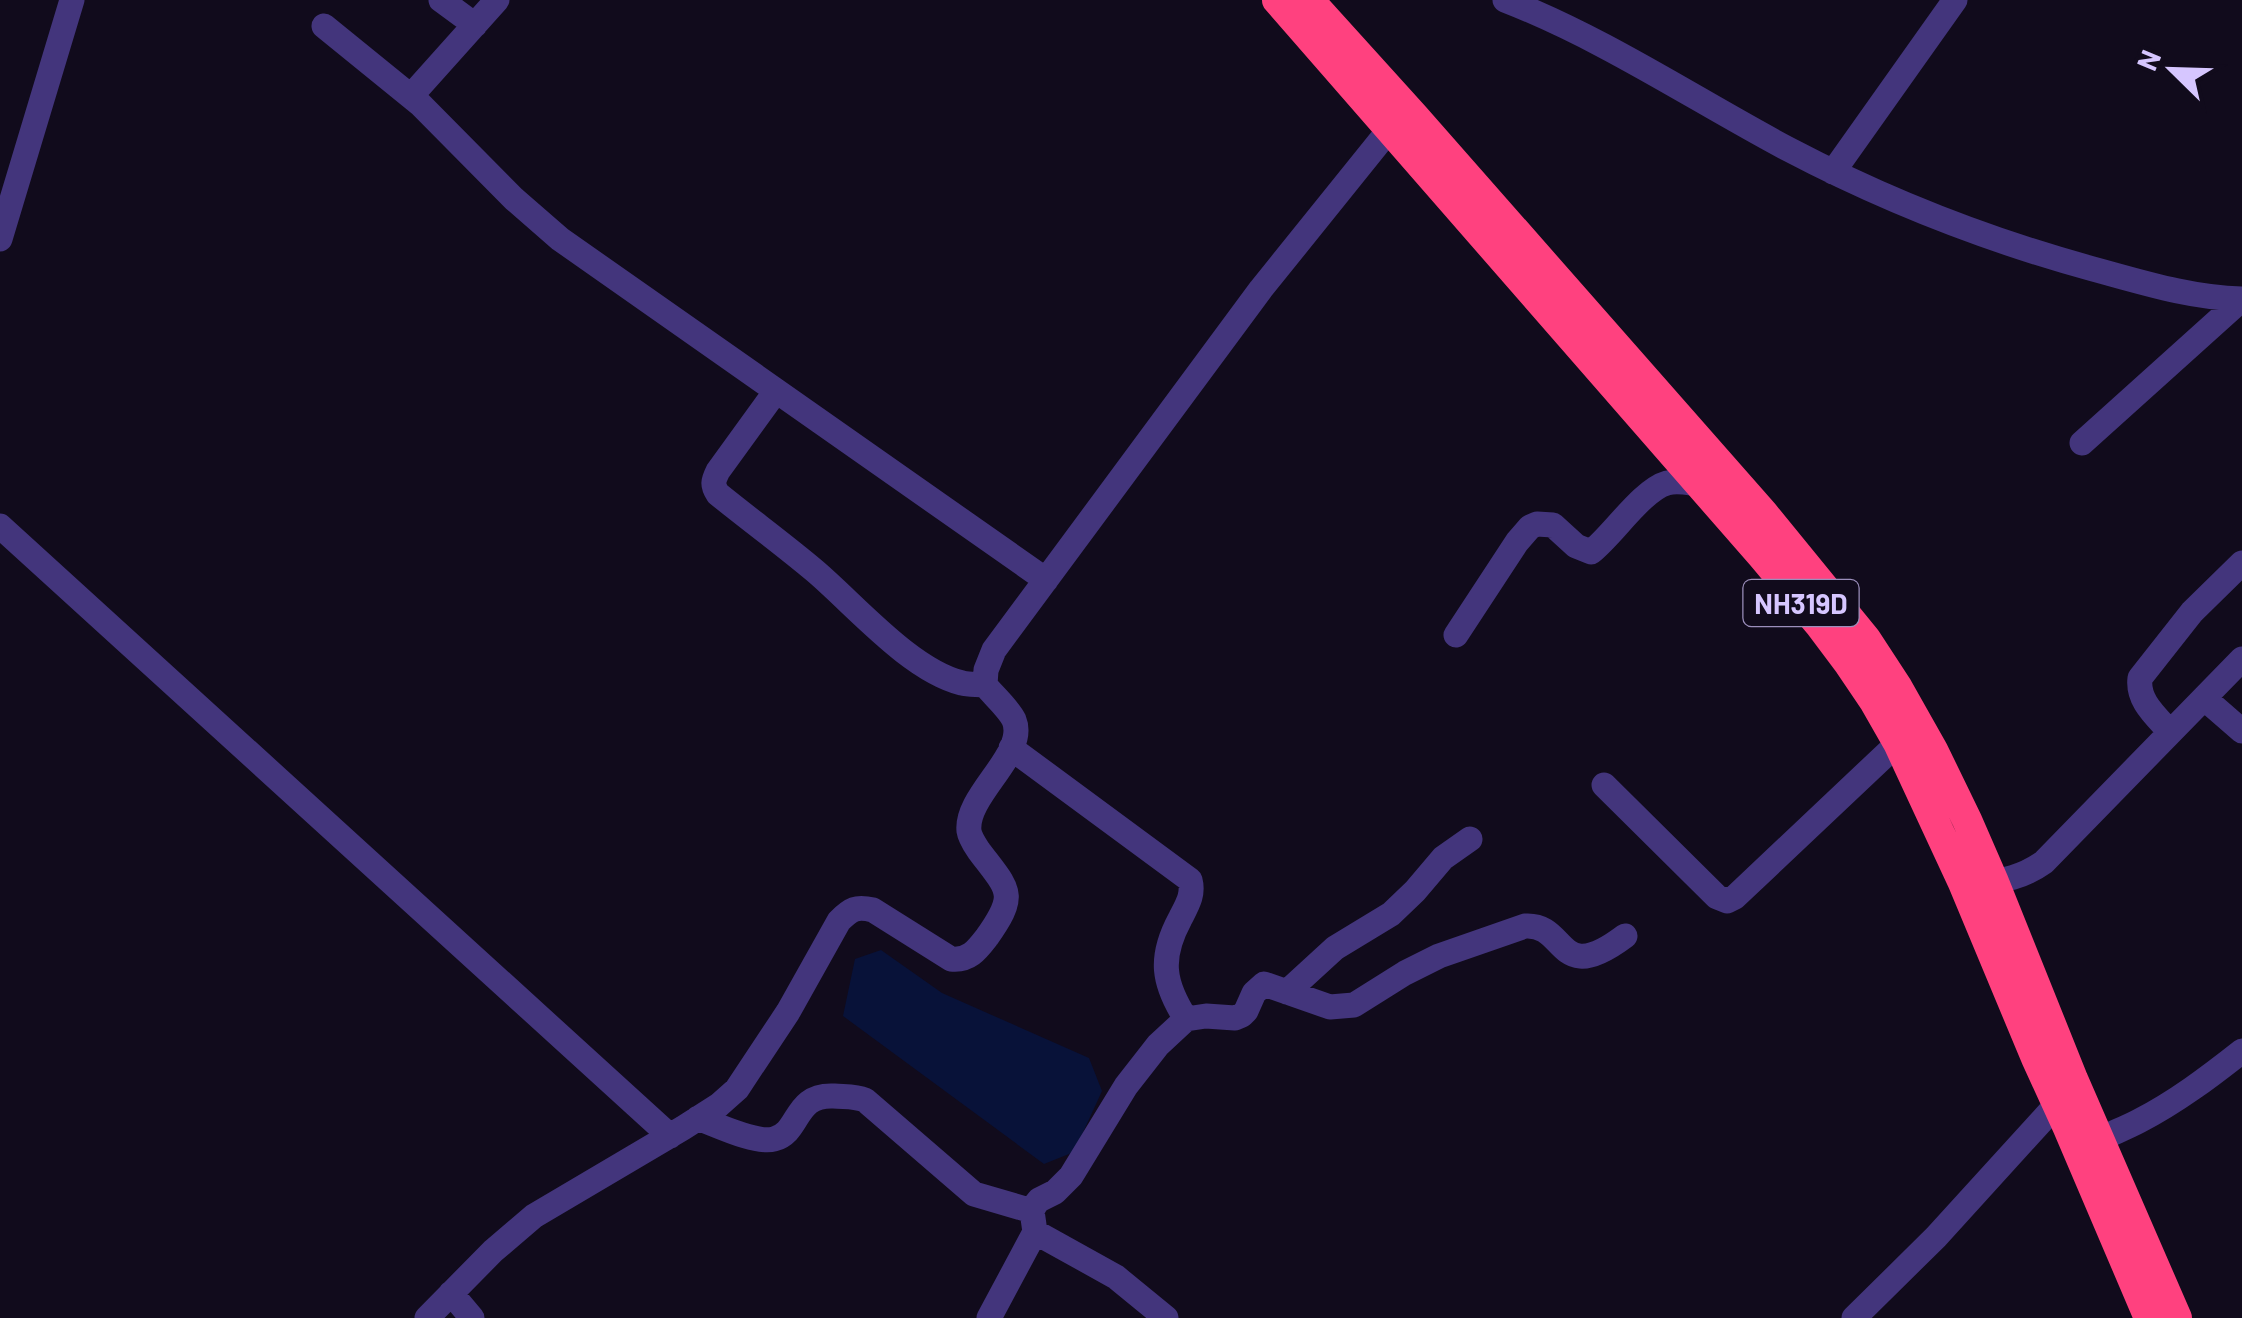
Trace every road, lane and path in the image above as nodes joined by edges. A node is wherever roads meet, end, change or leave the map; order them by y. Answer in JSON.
{"nodes":[{"id":1,"x":72,"y":0,"type":"edge"},
{"id":2,"x":441,"y":0,"type":"edge"},
{"id":3,"x":497,"y":0,"type":"edge"},
{"id":4,"x":1277,"y":0,"type":"edge"},
{"id":5,"x":1309,"y":0,"type":"edge"},
{"id":6,"x":1505,"y":0,"type":"edge"},
{"id":7,"x":1955,"y":0,"type":"edge"},
{"id":8,"x":324,"y":26,"type":"dead end"},
{"id":9,"x":474,"y":26,"type":"junction"},
{"id":10,"x":411,"y":96,"type":"junction"},
{"id":11,"x":1388,"y":130,"type":"junction"},
{"id":12,"x":1833,"y":172,"type":"junction"},
{"id":13,"x":0,"y":239,"type":"edge"},
{"id":14,"x":776,"y":391,"type":"junction"},
{"id":15,"x":2082,"y":443,"type":"dead end"},
{"id":16,"x":1699,"y":484,"type":"junction"},
{"id":17,"x":0,"y":526,"type":"edge"},
{"id":18,"x":2242,"y":564,"type":"edge"},
{"id":19,"x":1046,"y":580,"type":"junction"},
{"id":20,"x":1456,"y":635,"type":"dead end"},
{"id":21,"x":2242,"y":659,"type":"edge"},
{"id":22,"x":985,"y":685,"type":"junction"},
{"id":23,"x":2204,"y":698,"type":"junction"},
{"id":24,"x":2170,"y":732,"type":"junction"},
{"id":25,"x":2242,"y":732,"type":"edge"},
{"id":26,"x":1898,"y":743,"type":"junction"},
{"id":27,"x":1011,"y":748,"type":"junction"},
{"id":28,"x":1604,"y":785,"type":"dead end"},
{"id":29,"x":1470,"y":838,"type":"dead end"},
{"id":30,"x":1994,"y":882,"type":"junction"},
{"id":31,"x":1963,"y":883,"type":"junction"},
{"id":32,"x":1625,"y":936,"type":"dead end"},
{"id":33,"x":1287,"y":992,"type":"junction"},
{"id":34,"x":1186,"y":1020,"type":"junction"},
{"id":35,"x":2242,"y":1051,"type":"edge"},
{"id":36,"x":2048,"y":1052,"type":"junction"},
{"id":37,"x":2058,"y":1104,"type":"junction"},
{"id":38,"x":698,"y":1118,"type":"junction"},
{"id":39,"x":670,"y":1136,"type":"junction"},
{"id":40,"x":2089,"y":1145,"type":"junction"},
{"id":41,"x":1034,"y":1222,"type":"junction"},
{"id":42,"x":450,"y":1294,"type":"junction"},
{"id":43,"x":427,"y":1318,"type":"edge"},
{"id":44,"x":472,"y":1318,"type":"edge"},
{"id":45,"x":989,"y":1318,"type":"edge"},
{"id":46,"x":1166,"y":1318,"type":"edge"},
{"id":47,"x":1854,"y":1318,"type":"edge"},
{"id":48,"x":2149,"y":1318,"type":"edge"},
{"id":49,"x":2177,"y":1318,"type":"edge"}],
"edges":[{"from":1,"to":13,"type":"street"},
{"from":2,"to":9,"type":"street"},
{"from":3,"to":9,"type":"street"},
{"from":4,"to":11,"type":"highway","number":"NH319D"},
{"from":5,"to":30,"type":"highway","number":"NH319D"},
{"from":6,"to":12,"type":"street"},
{"from":7,"to":12,"type":"street"},
{"from":8,"to":10,"type":"street"},
{"from":9,"to":10,"type":"street"},
{"from":10,"to":14,"type":"street"},
{"from":11,"to":16,"type":"highway","number":"NH319D"},
{"from":11,"to":19,"type":"street"},
{"from":12,"to":15,"type":"street"},
{"from":14,"to":19,"type":"street"},
{"from":14,"to":22,"type":"street"},
{"from":16,"to":20,"type":"street"},
{"from":16,"to":26,"type":"highway","number":"NH319D"},
{"from":17,"to":39,"type":"street"},
{"from":18,"to":24,"type":"street"},
{"from":19,"to":22,"type":"street"},
{"from":21,"to":23,"type":"street"},
{"from":22,"to":27,"type":"street"},
{"from":23,"to":24,"type":"street"},
{"from":23,"to":25,"type":"street"},
{"from":24,"to":30,"type":"street"},
{"from":26,"to":28,"type":"street"},
{"from":26,"to":31,"type":"highway","number":"NH319D"},
{"from":27,"to":34,"type":"street"},
{"from":27,"to":38,"type":"street"},
{"from":29,"to":33,"type":"street"},
{"from":30,"to":31,"type":"street"},
{"from":30,"to":36,"type":"highway","number":"NH319D"},
{"from":31,"to":36,"type":"highway","number":"NH319D"},
{"from":32,"to":33,"type":"street"},
{"from":33,"to":34,"type":"street"},
{"from":34,"to":41,"type":"street"},
{"from":35,"to":40,"type":"street"},
{"from":36,"to":37,"type":"highway","number":"NH319D"},
{"from":36,"to":40,"type":"highway","number":"NH319D"},
{"from":37,"to":40,"type":"highway","number":"NH319D"},
{"from":37,"to":47,"type":"street"},
{"from":38,"to":39,"type":"street"},
{"from":38,"to":41,"type":"street"},
{"from":39,"to":42,"type":"street"},
{"from":40,"to":48,"type":"highway","number":"NH319D"},
{"from":40,"to":49,"type":"highway","number":"NH319D"},
{"from":41,"to":45,"type":"street"},
{"from":41,"to":46,"type":"street"},
{"from":42,"to":43,"type":"street"},
{"from":42,"to":44,"type":"street"}]}
